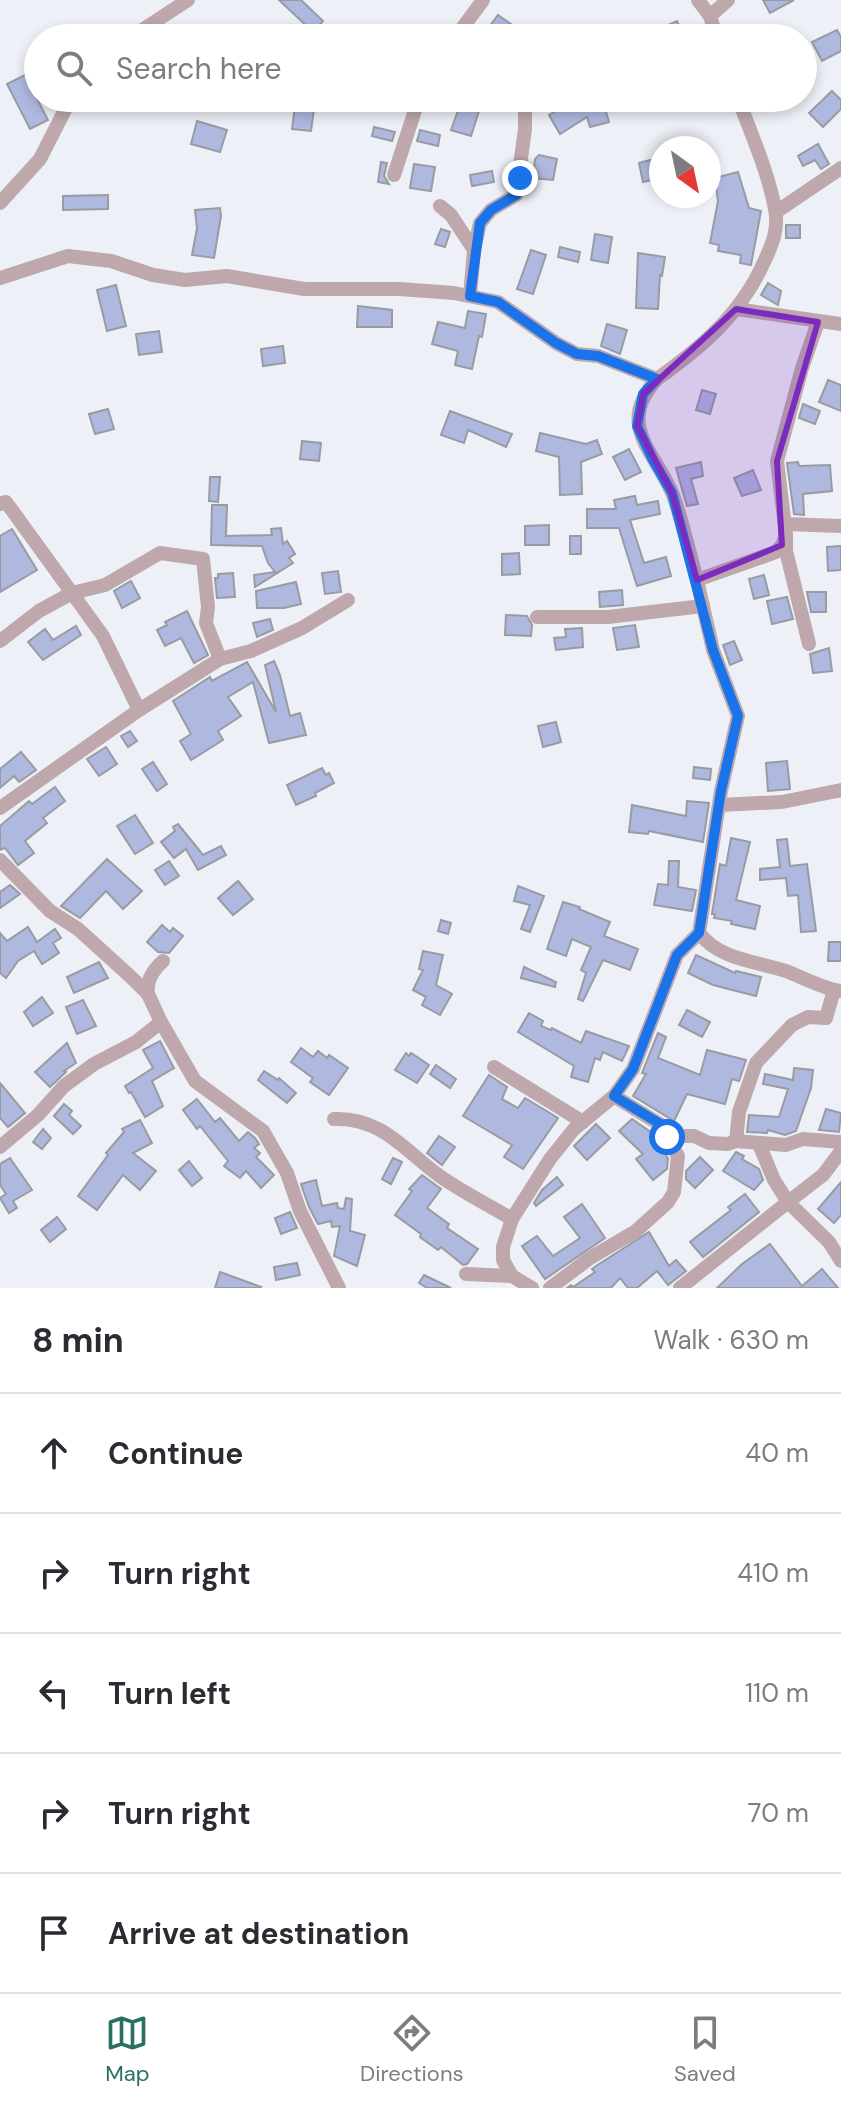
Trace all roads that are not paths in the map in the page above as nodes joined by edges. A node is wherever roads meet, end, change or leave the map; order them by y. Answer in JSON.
{"nodes":[{"id":1,"x":188,"y":0,"type":"edge"},
{"id":2,"x":483,"y":0,"type":"edge"},
{"id":3,"x":698,"y":0,"type":"edge"},
{"id":4,"x":728,"y":0,"type":"edge"},
{"id":5,"x":710,"y":16,"type":"junction"},
{"id":6,"x":151,"y":24,"type":"edge"},
{"id":7,"x":465,"y":24,"type":"edge"},
{"id":8,"x":713,"y":24,"type":"edge"},
{"id":9,"x":64,"y":112,"type":"edge"},
{"id":10,"x":414,"y":112,"type":"edge"},
{"id":11,"x":525,"y":112,"type":"edge"},
{"id":12,"x":743,"y":112,"type":"edge"},
{"id":13,"x":841,"y":168,"type":"edge"},
{"id":14,"x":394,"y":175,"type":"dead end"},
{"id":15,"x":0,"y":203,"type":"edge"},
{"id":16,"x":440,"y":206,"type":"dead end"},
{"id":17,"x":776,"y":212,"type":"junction"},
{"id":18,"x":474,"y":250,"type":"junction"},
{"id":19,"x":0,"y":278,"type":"edge"},
{"id":20,"x":470,"y":296,"type":"junction"},
{"id":21,"x":736,"y":309,"type":"junction"},
{"id":22,"x":818,"y":322,"type":"junction"},
{"id":23,"x":841,"y":324,"type":"edge"},
{"id":24,"x":657,"y":379,"type":"junction"},
{"id":25,"x":0,"y":504,"type":"edge"},
{"id":26,"x":841,"y":526,"type":"edge"},
{"id":27,"x":786,"y":529,"type":"junction"},
{"id":28,"x":697,"y":580,"type":"junction"},
{"id":29,"x":72,"y":593,"type":"junction"},
{"id":30,"x":348,"y":600,"type":"dead end"},
{"id":31,"x":703,"y":606,"type":"junction"},
{"id":32,"x":537,"y":617,"type":"dead end"},
{"id":33,"x":0,"y":641,"type":"edge"},
{"id":34,"x":809,"y":644,"type":"dead end"},
{"id":35,"x":220,"y":659,"type":"junction"},
{"id":36,"x":139,"y":710,"type":"junction"},
{"id":37,"x":841,"y":790,"type":"edge"},
{"id":38,"x":719,"y":805,"type":"junction"},
{"id":39,"x":0,"y":808,"type":"edge"},
{"id":40,"x":0,"y":860,"type":"edge"},
{"id":41,"x":699,"y":933,"type":"junction"},
{"id":42,"x":163,"y":961,"type":"dead end"},
{"id":43,"x":838,"y":991,"type":"edge"},
{"id":44,"x":148,"y":994,"type":"junction"},
{"id":45,"x":161,"y":1022,"type":"junction"},
{"id":46,"x":494,"y":1067,"type":"dead end"},
{"id":47,"x":614,"y":1096,"type":"junction"},
{"id":48,"x":334,"y":1119,"type":"dead end"},
{"id":49,"x":583,"y":1122,"type":"junction"},
{"id":50,"x":667,"y":1128,"type":"junction"},
{"id":51,"x":736,"y":1141,"type":"junction"},
{"id":52,"x":841,"y":1142,"type":"edge"},
{"id":53,"x":759,"y":1144,"type":"junction"},
{"id":54,"x":0,"y":1147,"type":"edge"},
{"id":55,"x":841,"y":1151,"type":"edge"},
{"id":56,"x":788,"y":1202,"type":"junction"},
{"id":57,"x":512,"y":1219,"type":"junction"},
{"id":58,"x":841,"y":1229,"type":"edge"},
{"id":59,"x":829,"y":1242,"type":"junction"},
{"id":60,"x":841,"y":1261,"type":"edge"},
{"id":61,"x":466,"y":1274,"type":"dead end"},
{"id":62,"x":512,"y":1276,"type":"junction"},
{"id":63,"x":339,"y":1288,"type":"edge"},
{"id":64,"x":532,"y":1288,"type":"edge"},
{"id":65,"x":550,"y":1288,"type":"edge"},
{"id":66,"x":680,"y":1288,"type":"edge"}],
"edges":[{"from":1,"to":6,"type":"street"},
{"from":2,"to":7,"type":"street"},
{"from":3,"to":5,"type":"street"},
{"from":4,"to":5,"type":"street"},
{"from":5,"to":8,"type":"street"},
{"from":9,"to":15,"type":"street"},
{"from":10,"to":14,"type":"street"},
{"from":11,"to":18,"type":"street"},
{"from":12,"to":17,"type":"street"},
{"from":13,"to":17,"type":"street"},
{"from":16,"to":18,"type":"street"},
{"from":17,"to":21,"type":"street"},
{"from":18,"to":20,"type":"street"},
{"from":19,"to":20,"type":"street"},
{"from":20,"to":24,"type":"street"},
{"from":21,"to":22,"type":"street"},
{"from":21,"to":24,"type":"street"},
{"from":22,"to":23,"type":"street"},
{"from":22,"to":27,"type":"street"},
{"from":24,"to":28,"type":"street"},
{"from":25,"to":29,"type":"street"},
{"from":26,"to":27,"type":"street"},
{"from":27,"to":28,"type":"street"},
{"from":27,"to":34,"type":"street"},
{"from":28,"to":31,"type":"street"},
{"from":29,"to":33,"type":"street"},
{"from":29,"to":35,"type":"street"},
{"from":29,"to":36,"type":"street"},
{"from":30,"to":35,"type":"street"},
{"from":31,"to":32,"type":"street"},
{"from":31,"to":38,"type":"street"},
{"from":35,"to":36,"type":"street"},
{"from":36,"to":39,"type":"street"},
{"from":37,"to":38,"type":"street"},
{"from":38,"to":41,"type":"street"},
{"from":40,"to":44,"type":"street"},
{"from":41,"to":43,"type":"street"},
{"from":41,"to":47,"type":"street"},
{"from":42,"to":44,"type":"street"},
{"from":43,"to":51,"type":"street"},
{"from":44,"to":45,"type":"street"},
{"from":45,"to":54,"type":"street"},
{"from":45,"to":63,"type":"street"},
{"from":46,"to":49,"type":"street"},
{"from":47,"to":49,"type":"street"},
{"from":47,"to":50,"type":"street"},
{"from":48,"to":57,"type":"street"},
{"from":49,"to":57,"type":"street"},
{"from":50,"to":51,"type":"street"},
{"from":50,"to":65,"type":"street"},
{"from":51,"to":53,"type":"street"},
{"from":52,"to":53,"type":"street"},
{"from":53,"to":56,"type":"street"},
{"from":55,"to":56,"type":"street"},
{"from":56,"to":59,"type":"street"},
{"from":56,"to":66,"type":"street"},
{"from":57,"to":62,"type":"street"},
{"from":58,"to":59,"type":"street"},
{"from":59,"to":60,"type":"street"},
{"from":61,"to":62,"type":"street"},
{"from":62,"to":64,"type":"street"}]}
